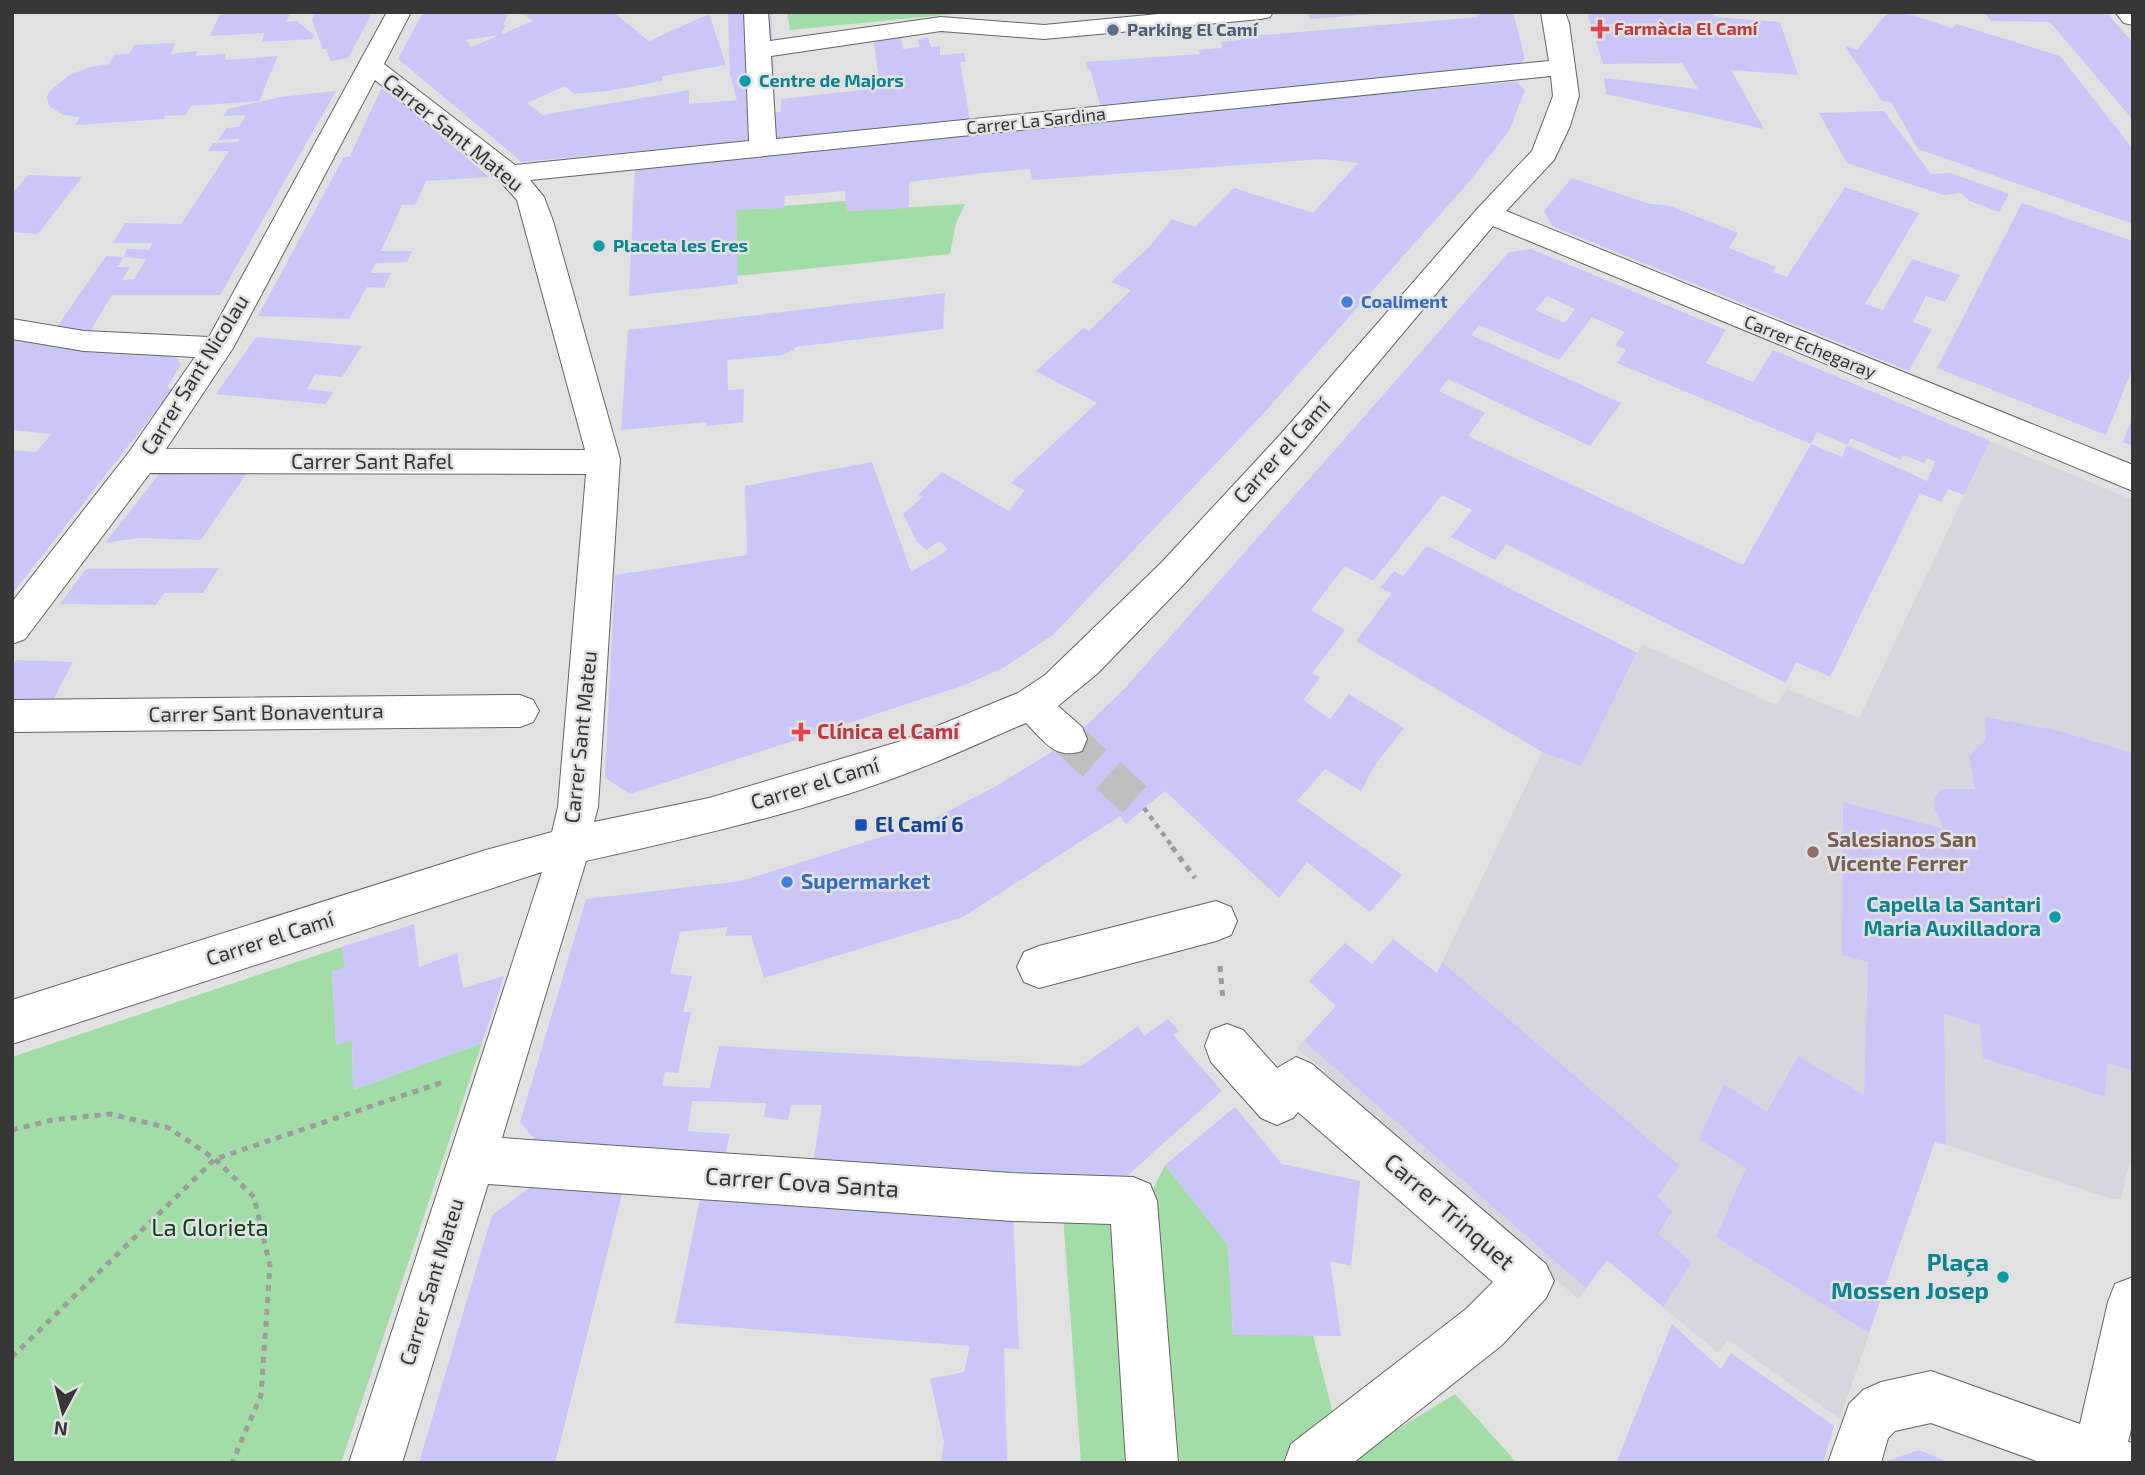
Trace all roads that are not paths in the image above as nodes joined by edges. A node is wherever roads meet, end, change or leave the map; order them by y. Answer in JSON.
{"nodes":[{"id":1,"x":399,"y":12,"type":"edge"},
{"id":2,"x":756,"y":12,"type":"edge"},
{"id":3,"x":1261,"y":12,"type":"edge"},
{"id":4,"x":1553,"y":12,"type":"edge"},
{"id":5,"x":2127,"y":12,"type":"edge"},
{"id":6,"x":2133,"y":18,"type":"edge"},
{"id":7,"x":758,"y":50,"type":"junction"},
{"id":8,"x":1562,"y":67,"type":"junction"},
{"id":9,"x":370,"y":68,"type":"junction"},
{"id":10,"x":762,"y":149,"type":"junction"},
{"id":11,"x":509,"y":174,"type":"junction"},
{"id":12,"x":1488,"y":214,"type":"junction"},
{"id":13,"x":12,"y":329,"type":"edge"},
{"id":14,"x":218,"y":348,"type":"junction"},
{"id":15,"x":604,"y":459,"type":"junction"},
{"id":16,"x":141,"y":461,"type":"junction"},
{"id":17,"x":2133,"y":480,"type":"edge"},
{"id":18,"x":12,"y":629,"type":"edge"},
{"id":19,"x":1031,"y":704,"type":"junction"},
{"id":20,"x":520,"y":711,"type":"dead end"},
{"id":21,"x":12,"y":716,"type":"edge"},
{"id":22,"x":1068,"y":739,"type":"tunnel mouth"},
{"id":23,"x":568,"y":846,"type":"junction"},
{"id":24,"x":1216,"y":921,"type":"dead end"},
{"id":25,"x":1040,"y":967,"type":"dead end"},
{"id":26,"x":12,"y":1021,"type":"edge"},
{"id":27,"x":1227,"y":1046,"type":"dead end"},
{"id":28,"x":471,"y":1159,"type":"junction"},
{"id":29,"x":2133,"y":1302,"type":"edge"},
{"id":30,"x":2108,"y":1459,"type":"edge"},
{"id":31,"x":375,"y":1463,"type":"edge"},
{"id":32,"x":1152,"y":1463,"type":"edge"},
{"id":33,"x":1310,"y":1463,"type":"edge"},
{"id":34,"x":1854,"y":1463,"type":"edge"}],
"edges":[{"from":1,"to":9,"type":"street","name":"Carrer Sant Nicolau"},
{"from":2,"to":7,"type":"street"},
{"from":3,"to":7,"type":"street"},
{"from":4,"to":8,"type":"street","name":"Carrer el Camí"},
{"from":5,"to":6,"type":"street"},
{"from":7,"to":10,"type":"street"},
{"from":8,"to":10,"type":"street","name":"Carrer La Sardina"},
{"from":8,"to":12,"type":"street","name":"Carrer el Camí"},
{"from":9,"to":11,"type":"street","name":"Carrer Sant Mateu"},
{"from":9,"to":14,"type":"street","name":"Carrer Sant Nicolau"},
{"from":10,"to":11,"type":"street","name":"Carrer La Sardina"},
{"from":11,"to":15,"type":"street","name":"Carrer Sant Mateu"},
{"from":12,"to":17,"type":"street","name":"Carrer Echegaray"},
{"from":12,"to":19,"type":"street","name":"Carrer el Camí"},
{"from":13,"to":14,"type":"street"},
{"from":14,"to":16,"type":"street","name":"Carrer Sant Nicolau"},
{"from":15,"to":16,"type":"street","name":"Carrer Sant Rafel"},
{"from":15,"to":23,"type":"street","name":"Carrer Sant Mateu"},
{"from":16,"to":18,"type":"street","name":"Carrer Sant Nicolau"},
{"from":19,"to":22,"type":"street"},
{"from":19,"to":23,"type":"street","name":"Carrer el Camí"},
{"from":20,"to":21,"type":"street","name":"Carrer Sant Bonaventura"},
{"from":23,"to":26,"type":"street","name":"Carrer el Camí"},
{"from":23,"to":28,"type":"street","name":"Carrer Sant Mateu"},
{"from":24,"to":25,"type":"street"},
{"from":27,"to":33,"type":"street","name":"Carrer Trinquet"},
{"from":28,"to":31,"type":"street","name":"Carrer Sant Mateu"},
{"from":28,"to":32,"type":"street","name":"Carrer Cova Santa"},
{"from":29,"to":30,"type":"street"},
{"from":30,"to":34,"type":"street"}]}
